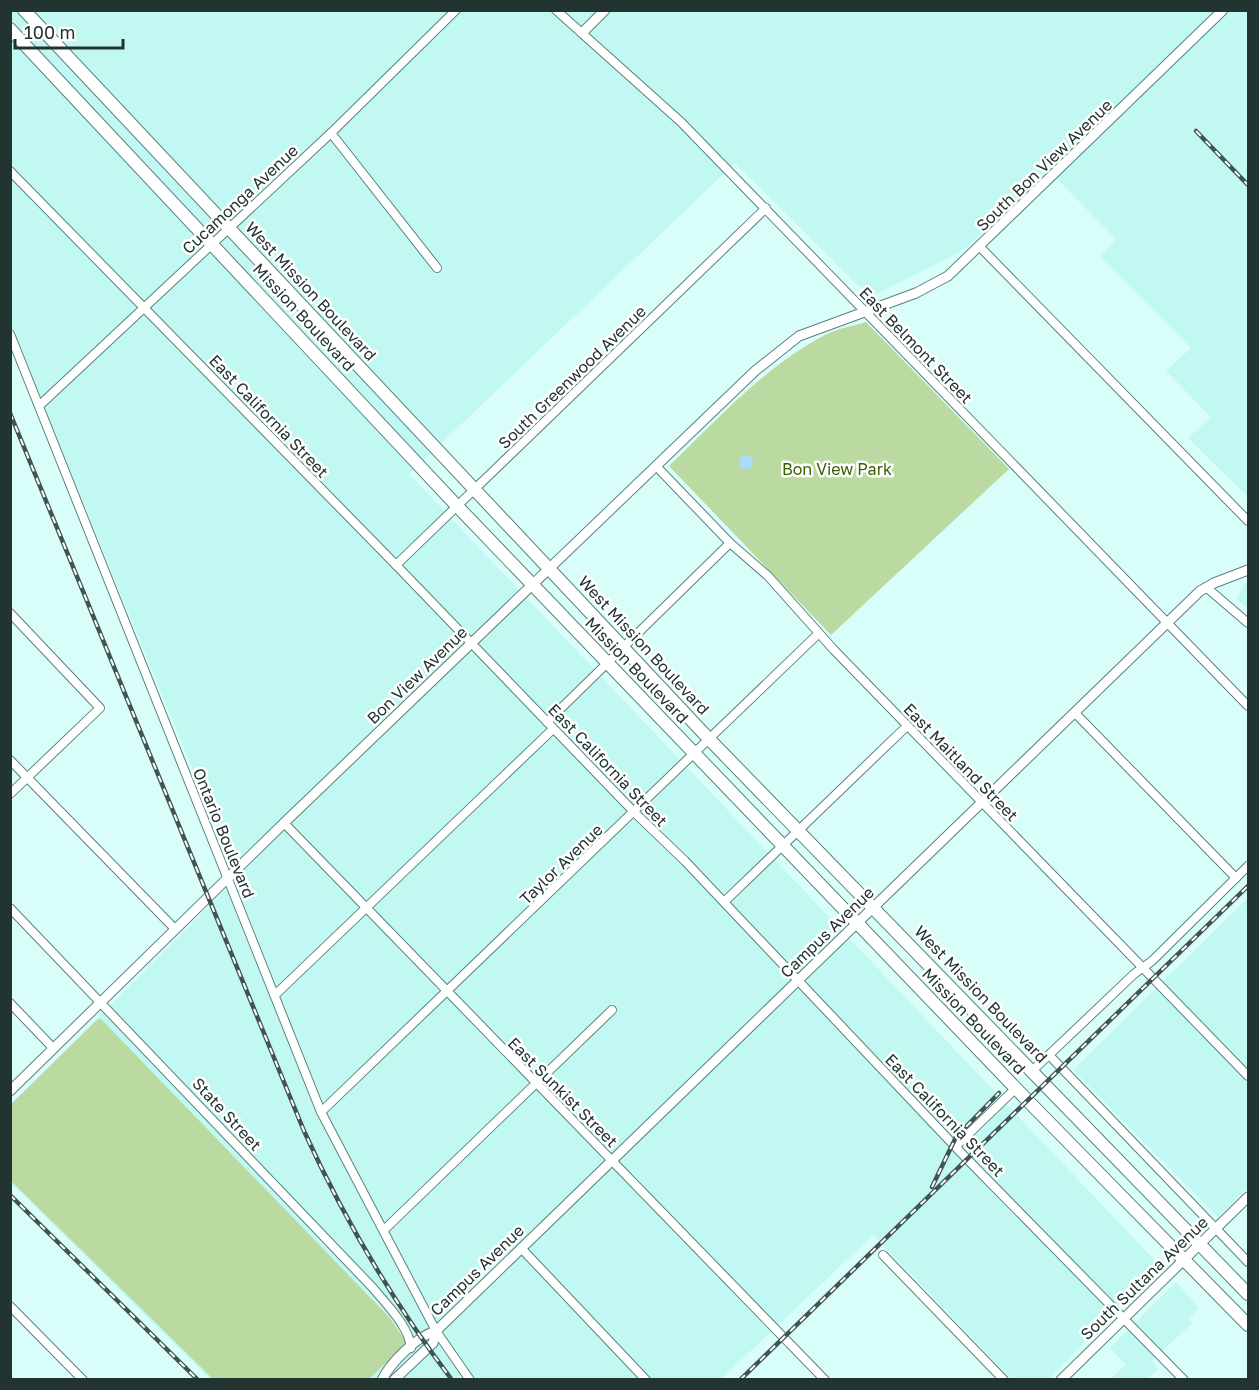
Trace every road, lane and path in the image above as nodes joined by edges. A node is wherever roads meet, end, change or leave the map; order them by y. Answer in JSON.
{"nodes":[{"id":1,"x":24,"y":10,"type":"edge"},
{"id":2,"x":456,"y":10,"type":"edge"},
{"id":3,"x":556,"y":10,"type":"edge"},
{"id":4,"x":605,"y":10,"type":"edge"},
{"id":5,"x":1223,"y":10,"type":"edge"},
{"id":6,"x":10,"y":29,"type":"edge"},
{"id":7,"x":582,"y":33,"type":"junction"},
{"id":8,"x":331,"y":133,"type":"junction"},
{"id":9,"x":10,"y":171,"type":"edge"},
{"id":10,"x":766,"y":208,"type":"junction"},
{"id":11,"x":228,"y":228,"type":"junction"},
{"id":12,"x":212,"y":243,"type":"junction"},
{"id":13,"x":980,"y":247,"type":"junction"},
{"id":14,"x":437,"y":268,"type":"dead end"},
{"id":15,"x":144,"y":307,"type":"junction"},
{"id":16,"x":865,"y":311,"type":"junction"},
{"id":17,"x":10,"y":334,"type":"edge"},
{"id":18,"x":40,"y":405,"type":"junction"},
{"id":19,"x":656,"y":466,"type":"junction"},
{"id":20,"x":476,"y":488,"type":"junction"},
{"id":21,"x":457,"y":506,"type":"junction"},
{"id":22,"x":1248,"y":521,"type":"edge"},
{"id":23,"x":730,"y":543,"type":"junction"},
{"id":24,"x":396,"y":565,"type":"junction"},
{"id":25,"x":550,"y":568,"type":"junction"},
{"id":26,"x":1248,"y":570,"type":"edge"},
{"id":27,"x":533,"y":585,"type":"junction"},
{"id":28,"x":1206,"y":587,"type":"junction"},
{"id":29,"x":10,"y":613,"type":"edge"},
{"id":30,"x":1167,"y":623,"type":"junction"},
{"id":31,"x":1248,"y":623,"type":"edge"},
{"id":32,"x":818,"y":634,"type":"junction"},
{"id":33,"x":472,"y":643,"type":"junction"},
{"id":34,"x":622,"y":646,"type":"junction"},
{"id":35,"x":607,"y":661,"type":"junction"},
{"id":36,"x":1248,"y":706,"type":"edge"},
{"id":37,"x":1075,"y":713,"type":"junction"},
{"id":38,"x":547,"y":722,"type":"junction"},
{"id":39,"x":907,"y":726,"type":"junction"},
{"id":40,"x":554,"y":729,"type":"junction"},
{"id":41,"x":709,"y":739,"type":"junction"},
{"id":42,"x":694,"y":754,"type":"junction"},
{"id":43,"x":10,"y":760,"type":"edge"},
{"id":44,"x":27,"y":777,"type":"junction"},
{"id":45,"x":10,"y":794,"type":"edge"},
{"id":46,"x":982,"y":803,"type":"junction"},
{"id":47,"x":635,"y":813,"type":"junction"},
{"id":48,"x":284,"y":823,"type":"junction"},
{"id":49,"x":799,"y":832,"type":"junction"},
{"id":50,"x":783,"y":847,"type":"junction"},
{"id":51,"x":1248,"y":866,"type":"edge"},
{"id":52,"x":228,"y":878,"type":"junction"},
{"id":53,"x":1236,"y":878,"type":"junction"},
{"id":54,"x":724,"y":902,"type":"junction"},
{"id":55,"x":366,"y":907,"type":"junction"},
{"id":56,"x":10,"y":908,"type":"edge"},
{"id":57,"x":875,"y":908,"type":"junction"},
{"id":58,"x":858,"y":924,"type":"junction"},
{"id":59,"x":175,"y":929,"type":"junction"},
{"id":60,"x":1143,"y":968,"type":"junction"},
{"id":61,"x":800,"y":980,"type":"junction"},
{"id":62,"x":447,"y":992,"type":"junction"},
{"id":63,"x":275,"y":995,"type":"junction"},
{"id":64,"x":102,"y":1001,"type":"junction"},
{"id":65,"x":10,"y":1003,"type":"edge"},
{"id":66,"x":612,"y":1010,"type":"dead end"},
{"id":67,"x":53,"y":1048,"type":"junction"},
{"id":68,"x":1049,"y":1055,"type":"junction"},
{"id":69,"x":1032,"y":1071,"type":"junction"},
{"id":70,"x":1248,"y":1076,"type":"edge"},
{"id":71,"x":536,"y":1084,"type":"junction"},
{"id":72,"x":1016,"y":1088,"type":"junction"},
{"id":73,"x":10,"y":1091,"type":"edge"},
{"id":74,"x":321,"y":1112,"type":"junction"},
{"id":75,"x":956,"y":1146,"type":"junction"},
{"id":76,"x":611,"y":1160,"type":"junction"},
{"id":77,"x":1248,"y":1197,"type":"edge"},
{"id":78,"x":1216,"y":1229,"type":"junction"},
{"id":79,"x":384,"y":1230,"type":"junction"},
{"id":80,"x":1200,"y":1244,"type":"junction"},
{"id":81,"x":520,"y":1248,"type":"junction"},
{"id":82,"x":883,"y":1255,"type":"dead end"},
{"id":83,"x":1185,"y":1259,"type":"junction"},
{"id":84,"x":1248,"y":1262,"type":"edge"},
{"id":85,"x":1248,"y":1294,"type":"edge"},
{"id":86,"x":10,"y":1306,"type":"edge"},
{"id":87,"x":1124,"y":1318,"type":"junction"},
{"id":88,"x":1248,"y":1325,"type":"edge"},
{"id":89,"x":436,"y":1331,"type":"junction"},
{"id":90,"x":411,"y":1348,"type":"junction"},
{"id":91,"x":83,"y":1380,"type":"edge"},
{"id":92,"x":382,"y":1380,"type":"edge"},
{"id":93,"x":394,"y":1380,"type":"edge"},
{"id":94,"x":470,"y":1380,"type":"edge"},
{"id":95,"x":646,"y":1380,"type":"edge"},
{"id":96,"x":825,"y":1380,"type":"edge"},
{"id":97,"x":1004,"y":1380,"type":"edge"},
{"id":98,"x":1061,"y":1380,"type":"edge"},
{"id":99,"x":1184,"y":1380,"type":"edge"}],
"edges":[{"from":1,"to":11,"type":"main road","name":"West Mission Boulevard"},
{"from":2,"to":8,"type":"street","name":"Cucamonga Avenue"},
{"from":3,"to":7,"type":"street","name":"East Belmont Street"},
{"from":4,"to":7,"type":"street"},
{"from":5,"to":13,"type":"street","name":"South Bon View Avenue"},
{"from":6,"to":12,"type":"main road","name":"Mission Boulevard"},
{"from":7,"to":10,"type":"street","name":"East Belmont Street"},
{"from":8,"to":11,"type":"street","name":"Cucamonga Avenue"},
{"from":8,"to":14,"type":"street"},
{"from":9,"to":15,"type":"street","name":"East California Street"},
{"from":10,"to":16,"type":"street","name":"East Belmont Street"},
{"from":10,"to":20,"type":"street","name":"South Greenwood Avenue"},
{"from":11,"to":12,"type":"street","name":"Cucamonga Avenue"},
{"from":11,"to":20,"type":"main road","name":"West Mission Boulevard"},
{"from":12,"to":15,"type":"street","name":"Cucamonga Avenue"},
{"from":12,"to":21,"type":"main road","name":"Mission Boulevard"},
{"from":13,"to":16,"type":"street","name":"South Bon View Avenue"},
{"from":13,"to":22,"type":"street"},
{"from":15,"to":18,"type":"street","name":"Cucamonga Avenue"},
{"from":15,"to":24,"type":"street","name":"East California Street"},
{"from":16,"to":19,"type":"street","name":"Bon View Avenue"},
{"from":16,"to":30,"type":"street","name":"East Belmont Street"},
{"from":17,"to":18,"type":"street","name":"Ontario Boulevard"},
{"from":18,"to":52,"type":"street","name":"Ontario Boulevard"},
{"from":19,"to":23,"type":"street","name":"East Maitland Street"},
{"from":19,"to":25,"type":"street","name":"Bon View Avenue"},
{"from":20,"to":21,"type":"street","name":"South Greenwood Avenue"},
{"from":20,"to":25,"type":"main road","name":"West Mission Boulevard"},
{"from":21,"to":24,"type":"street","name":"South Greenwood Avenue"},
{"from":21,"to":27,"type":"main road","name":"Mission Boulevard"},
{"from":23,"to":32,"type":"street","name":"East Maitland Street"},
{"from":23,"to":34,"type":"street"},
{"from":24,"to":33,"type":"street","name":"East California Street"},
{"from":25,"to":27,"type":"street","name":"Bon View Avenue"},
{"from":25,"to":34,"type":"main road","name":"West Mission Boulevard"},
{"from":26,"to":28,"type":"street","name":"Campus Avenue"},
{"from":27,"to":33,"type":"street","name":"Bon View Avenue"},
{"from":27,"to":35,"type":"main road","name":"Mission Boulevard"},
{"from":28,"to":30,"type":"street","name":"Campus Avenue"},
{"from":28,"to":31,"type":"street"},
{"from":29,"to":44,"type":"street"},
{"from":30,"to":36,"type":"street","name":"East Belmont Street"},
{"from":30,"to":37,"type":"street","name":"Campus Avenue"},
{"from":32,"to":39,"type":"street","name":"East Maitland Street"},
{"from":32,"to":41,"type":"street","name":"Taylor Avenue"},
{"from":33,"to":38,"type":"street","name":"East California Street"},
{"from":33,"to":48,"type":"street","name":"Bon View Avenue"},
{"from":34,"to":35,"type":"street"},
{"from":34,"to":41,"type":"main road","name":"West Mission Boulevard"},
{"from":35,"to":38,"type":"street"},
{"from":35,"to":42,"type":"main road","name":"Mission Boulevard"},
{"from":37,"to":46,"type":"street","name":"Campus Avenue"},
{"from":37,"to":53,"type":"street"},
{"from":38,"to":40,"type":"street","name":"East California Street"},
{"from":39,"to":46,"type":"street","name":"East Maitland Street"},
{"from":39,"to":49,"type":"street"},
{"from":40,"to":47,"type":"street","name":"East California Street"},
{"from":40,"to":55,"type":"street"},
{"from":41,"to":42,"type":"street","name":"Taylor Avenue"},
{"from":41,"to":49,"type":"main road","name":"West Mission Boulevard"},
{"from":42,"to":47,"type":"street","name":"Taylor Avenue"},
{"from":42,"to":50,"type":"main road","name":"Mission Boulevard"},
{"from":43,"to":44,"type":"street"},
{"from":44,"to":45,"type":"street"},
{"from":44,"to":59,"type":"street"},
{"from":46,"to":57,"type":"street","name":"Campus Avenue"},
{"from":46,"to":60,"type":"street","name":"East Maitland Street"},
{"from":47,"to":54,"type":"street","name":"East California Street"},
{"from":47,"to":62,"type":"street","name":"Taylor Avenue"},
{"from":48,"to":52,"type":"street","name":"Bon View Avenue"},
{"from":48,"to":55,"type":"street","name":"East Sunkist Street"},
{"from":49,"to":50,"type":"street"},
{"from":49,"to":57,"type":"main road","name":"West Mission Boulevard"},
{"from":50,"to":54,"type":"street"},
{"from":50,"to":58,"type":"main road","name":"Mission Boulevard"},
{"from":51,"to":53,"type":"street"},
{"from":52,"to":59,"type":"street","name":"Bon View Avenue"},
{"from":52,"to":63,"type":"street","name":"Ontario Boulevard"},
{"from":53,"to":60,"type":"street"},
{"from":54,"to":61,"type":"street","name":"East California Street"},
{"from":55,"to":62,"type":"street","name":"East Sunkist Street"},
{"from":55,"to":63,"type":"street"},
{"from":56,"to":64,"type":"street","name":"State Street"},
{"from":57,"to":58,"type":"street","name":"Campus Avenue"},
{"from":57,"to":69,"type":"main road","name":"West Mission Boulevard"},
{"from":58,"to":61,"type":"street","name":"Campus Avenue"},
{"from":58,"to":72,"type":"main road","name":"Mission Boulevard"},
{"from":59,"to":64,"type":"street","name":"Bon View Avenue"},
{"from":60,"to":68,"type":"street"},
{"from":60,"to":70,"type":"street","name":"East Maitland Street"},
{"from":61,"to":75,"type":"street","name":"East California Street"},
{"from":61,"to":76,"type":"street","name":"Campus Avenue"},
{"from":62,"to":71,"type":"street","name":"East Sunkist Street"},
{"from":62,"to":74,"type":"street","name":"Taylor Avenue"},
{"from":63,"to":74,"type":"street","name":"Ontario Boulevard"},
{"from":64,"to":67,"type":"street","name":"Bon View Avenue"},
{"from":64,"to":90,"type":"street","name":"State Street"},
{"from":65,"to":67,"type":"street"},
{"from":66,"to":71,"type":"street"},
{"from":67,"to":73,"type":"street","name":"Bon View Avenue"},
{"from":68,"to":69,"type":"street"},
{"from":68,"to":78,"type":"street"},
{"from":69,"to":80,"type":"main road","name":"West Mission Boulevard"},
{"from":71,"to":76,"type":"street","name":"East Sunkist Street"},
{"from":71,"to":79,"type":"street"},
{"from":72,"to":75,"type":"street"},
{"from":72,"to":83,"type":"main road","name":"Mission Boulevard"},
{"from":74,"to":79,"type":"street","name":"Ontario Boulevard"},
{"from":75,"to":87,"type":"street","name":"East California Street"},
{"from":76,"to":81,"type":"street","name":"Campus Avenue"},
{"from":76,"to":96,"type":"street","name":"East Sunkist Street"},
{"from":77,"to":78,"type":"street","name":"South Sultana Avenue"},
{"from":78,"to":80,"type":"street","name":"South Sultana Avenue"},
{"from":78,"to":84,"type":"street"},
{"from":79,"to":89,"type":"street","name":"Ontario Boulevard"},
{"from":80,"to":83,"type":"street","name":"South Sultana Avenue"},
{"from":80,"to":85,"type":"main road","name":"West Mission Boulevard"},
{"from":81,"to":89,"type":"street","name":"Campus Avenue"},
{"from":81,"to":95,"type":"street"},
{"from":82,"to":97,"type":"street"},
{"from":83,"to":87,"type":"street","name":"South Sultana Avenue"},
{"from":83,"to":88,"type":"main road","name":"Mission Boulevard"},
{"from":86,"to":91,"type":"street"},
{"from":87,"to":98,"type":"street","name":"South Sultana Avenue"},
{"from":87,"to":99,"type":"street","name":"East California Street"},
{"from":89,"to":90,"type":"street","name":"Campus Avenue"},
{"from":89,"to":93,"type":"street","name":"Campus Avenue"},
{"from":89,"to":94,"type":"street","name":"Ontario Boulevard"},
{"from":90,"to":92,"type":"street","name":"Campus Avenue"}]}
